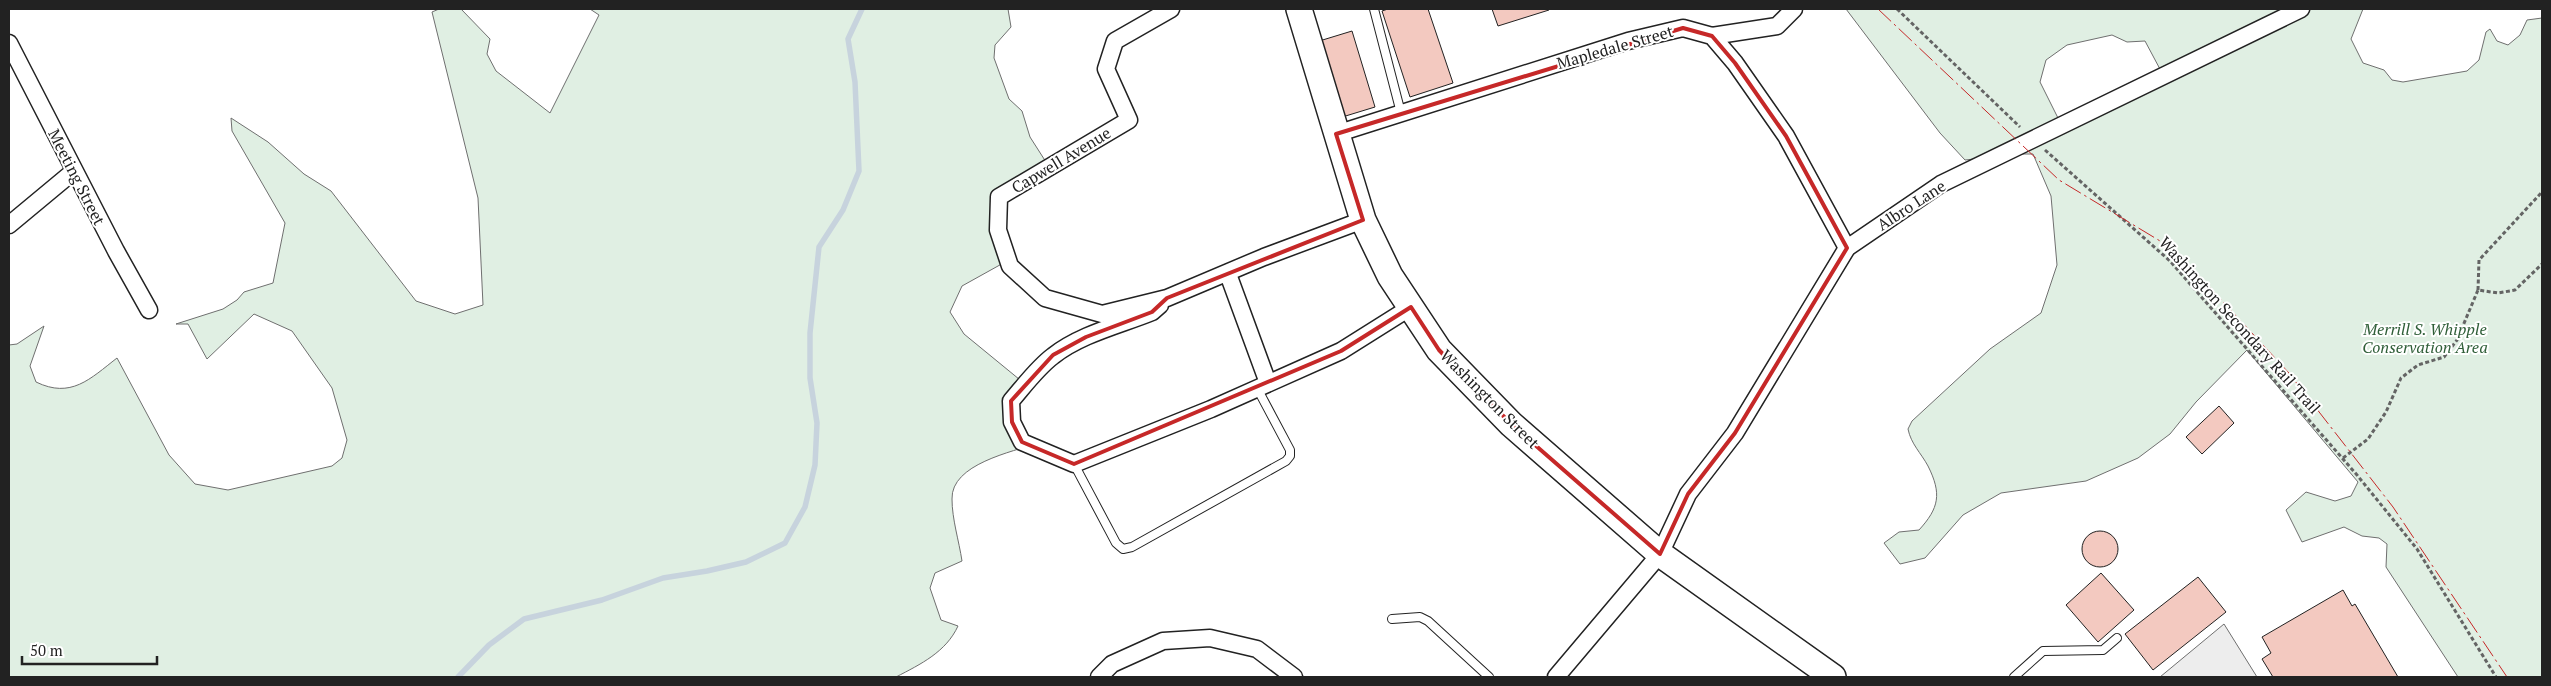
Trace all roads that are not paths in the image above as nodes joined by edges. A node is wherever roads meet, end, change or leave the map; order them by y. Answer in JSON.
{"nodes":[{"id":1,"x":1171,"y":9,"type":"edge"},
{"id":2,"x":1299,"y":9,"type":"edge"},
{"id":3,"x":1374,"y":9,"type":"edge"},
{"id":4,"x":1794,"y":9,"type":"edge"},
{"id":5,"x":2301,"y":9,"type":"edge"},
{"id":6,"x":1712,"y":36,"type":"junction"},
{"id":7,"x":9,"y":43,"type":"edge"},
{"id":8,"x":1401,"y":113,"type":"junction"},
{"id":9,"x":1336,"y":134,"type":"junction"},
{"id":10,"x":74,"y":171,"type":"junction"},
{"id":11,"x":1363,"y":220,"type":"junction"},
{"id":12,"x":9,"y":225,"type":"edge"},
{"id":13,"x":1847,"y":248,"type":"junction"},
{"id":14,"x":1228,"y":274,"type":"junction"},
{"id":15,"x":1167,"y":298,"type":"junction"},
{"id":16,"x":1411,"y":307,"type":"junction"},
{"id":17,"x":149,"y":310,"type":"dead end"},
{"id":18,"x":1262,"y":386,"type":"junction"},
{"id":19,"x":1074,"y":464,"type":"junction"},
{"id":20,"x":1660,"y":554,"type":"junction"},
{"id":21,"x":1392,"y":619,"type":"dead end"},
{"id":22,"x":2117,"y":638,"type":"dead end"},
{"id":23,"x":1098,"y":677,"type":"edge"},
{"id":24,"x":1294,"y":677,"type":"edge"},
{"id":25,"x":1489,"y":677,"type":"edge"},
{"id":26,"x":1556,"y":677,"type":"edge"},
{"id":27,"x":1833,"y":677,"type":"edge"},
{"id":28,"x":2014,"y":677,"type":"edge"}],
"edges":[{"from":1,"to":15,"type":"street","name":"Capwell Avenue"},
{"from":2,"to":9,"type":"main road","name":"Washington Street"},
{"from":3,"to":8,"type":"lane"},
{"from":4,"to":6,"type":"street"},
{"from":5,"to":13,"type":"street","name":"Albro Lane"},
{"from":6,"to":8,"type":"street","name":"Mapledale Street"},
{"from":6,"to":13,"type":"street"},
{"from":7,"to":10,"type":"street","name":"Meeting Street"},
{"from":8,"to":9,"type":"street","name":"Mapledale Street"},
{"from":9,"to":11,"type":"main road","name":"Washington Street"},
{"from":10,"to":12,"type":"street"},
{"from":10,"to":17,"type":"street","name":"Meeting Street"},
{"from":11,"to":14,"type":"street","name":"Capwell Avenue"},
{"from":11,"to":16,"type":"main road","name":"Washington Street"},
{"from":13,"to":20,"type":"street","name":"Albro Lane"},
{"from":14,"to":15,"type":"street","name":"Capwell Avenue"},
{"from":14,"to":18,"type":"street"},
{"from":15,"to":19,"type":"street"},
{"from":16,"to":18,"type":"street"},
{"from":16,"to":20,"type":"main road","name":"Washington Street"},
{"from":18,"to":19,"type":"street"},
{"from":18,"to":19,"type":"lane"},
{"from":20,"to":26,"type":"street","name":"Albro Lane"},
{"from":20,"to":27,"type":"main road","name":"Washington Street"},
{"from":21,"to":25,"type":"lane"},
{"from":22,"to":28,"type":"lane"},
{"from":23,"to":24,"type":"street"}]}
